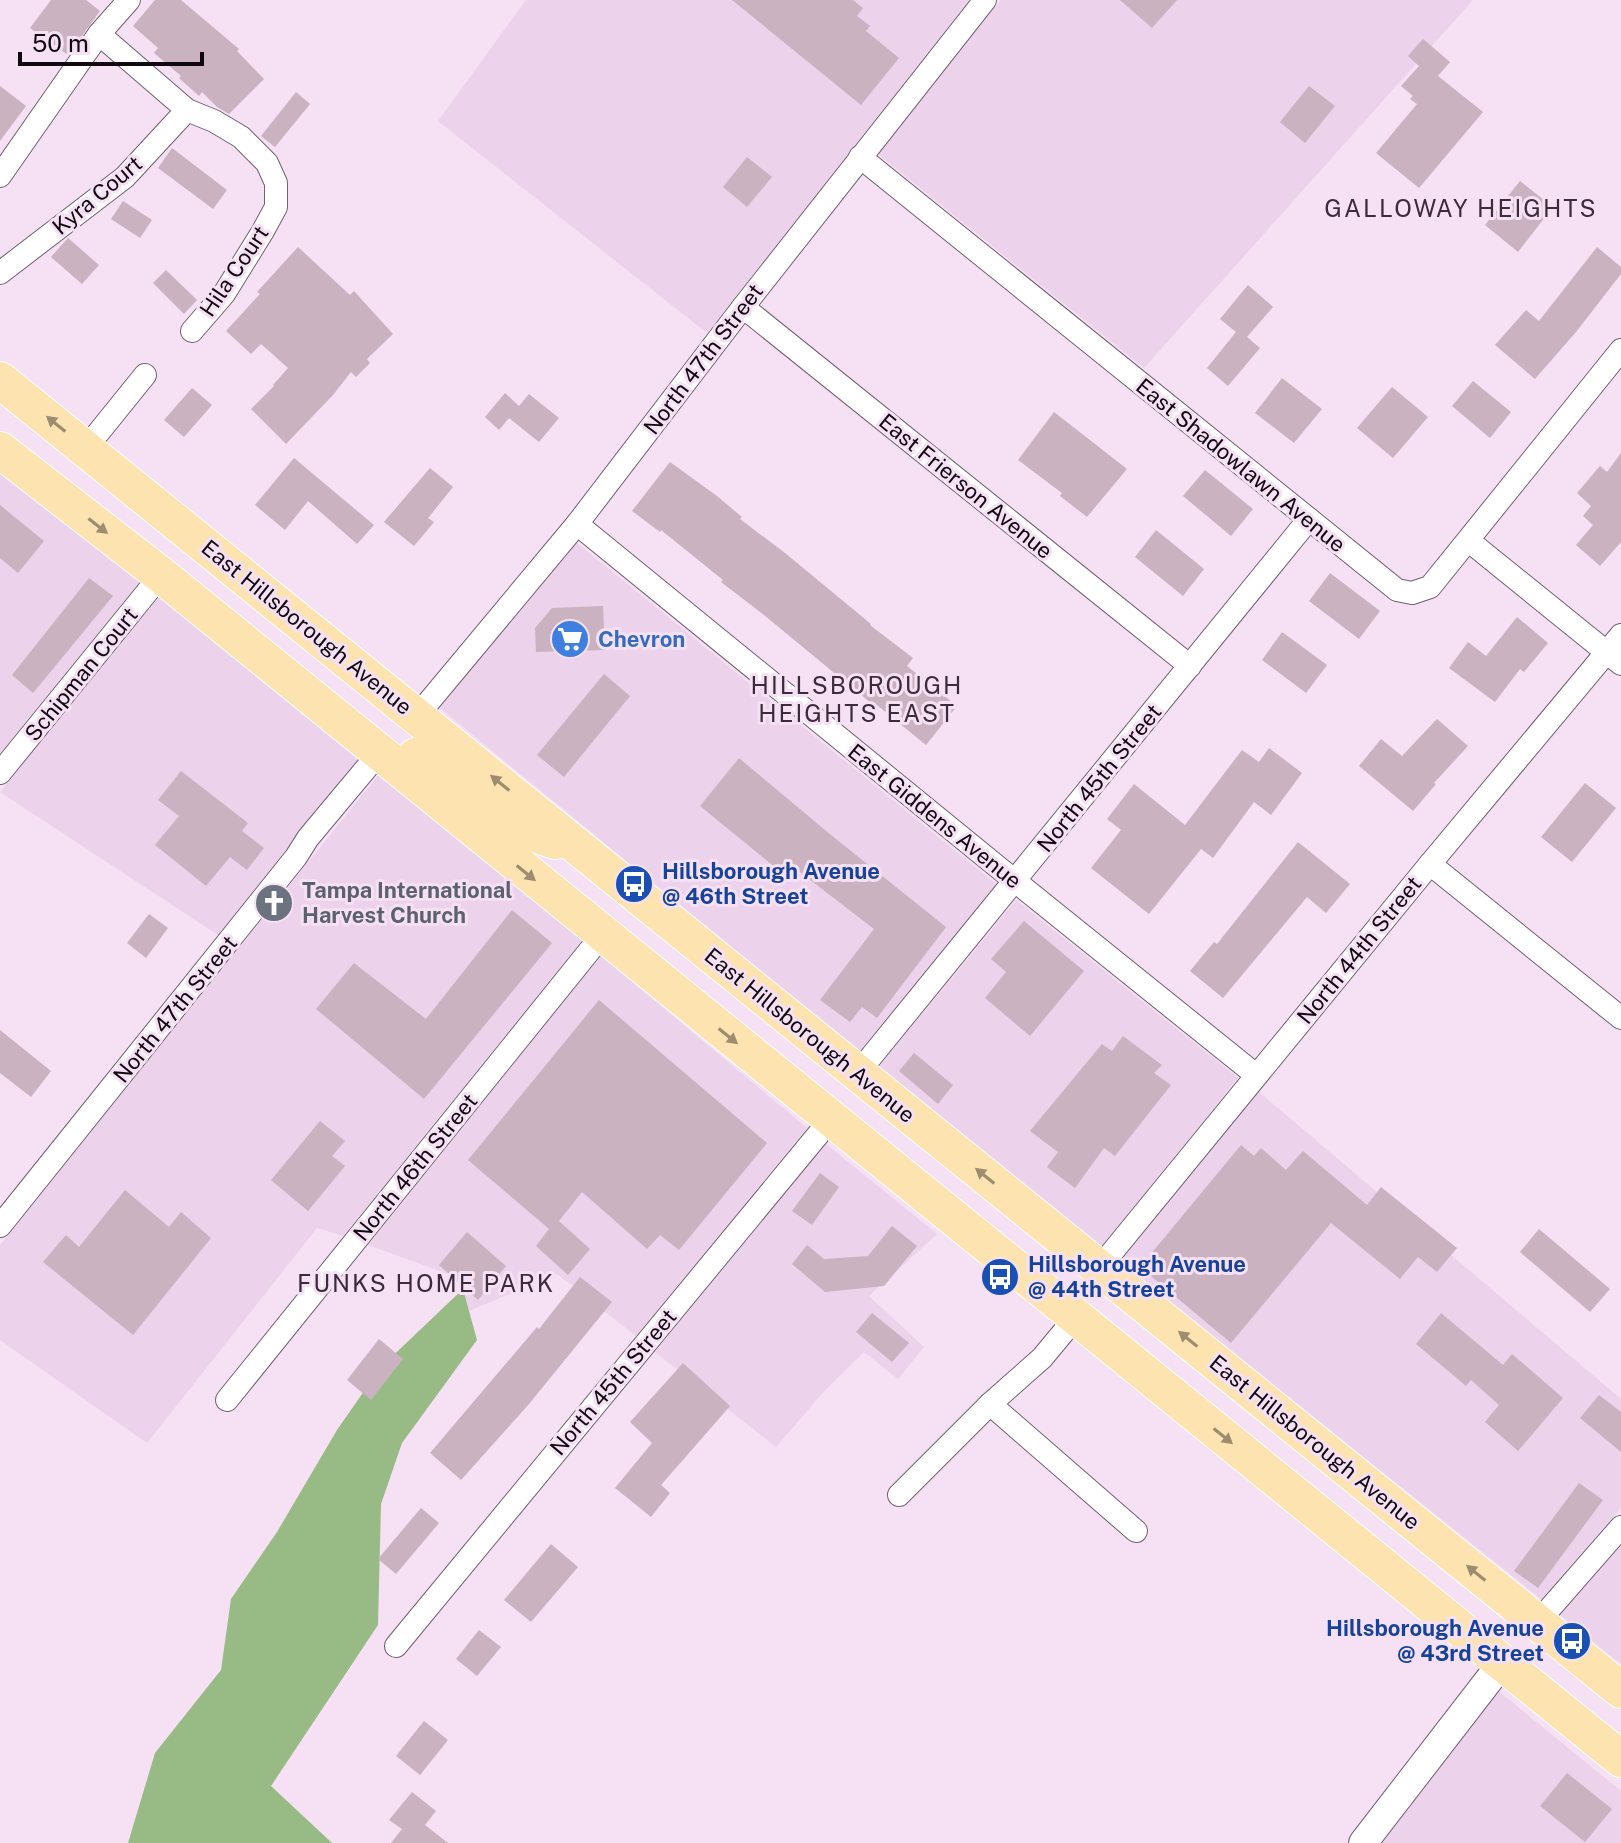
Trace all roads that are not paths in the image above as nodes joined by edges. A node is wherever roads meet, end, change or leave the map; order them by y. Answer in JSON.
{"nodes":[{"id":1,"x":129,"y":0,"type":"edge"},
{"id":2,"x":985,"y":0,"type":"edge"},
{"id":3,"x":99,"y":34,"type":"junction"},
{"id":4,"x":187,"y":110,"type":"junction"},
{"id":5,"x":860,"y":157,"type":"junction"},
{"id":6,"x":0,"y":176,"type":"edge"},
{"id":7,"x":0,"y":273,"type":"edge"},
{"id":8,"x":743,"y":307,"type":"junction"},
{"id":9,"x":192,"y":331,"type":"dead end"},
{"id":10,"x":1621,"y":350,"type":"edge"},
{"id":11,"x":145,"y":375,"type":"dead end"},
{"id":12,"x":0,"y":380,"type":"edge"},
{"id":13,"x":86,"y":448,"type":"junction"},
{"id":14,"x":0,"y":450,"type":"edge"},
{"id":15,"x":1309,"y":519,"type":"junction"},
{"id":16,"x":577,"y":524,"type":"junction"},
{"id":17,"x":1469,"y":541,"type":"junction"},
{"id":18,"x":161,"y":575,"type":"junction"},
{"id":19,"x":1616,"y":650,"type":"edge"},
{"id":20,"x":1190,"y":666,"type":"junction"},
{"id":21,"x":417,"y":716,"type":"junction"},
{"id":22,"x":379,"y":753,"type":"junction"},
{"id":23,"x":0,"y":773,"type":"edge"},
{"id":24,"x":583,"y":850,"type":"junction"},
{"id":25,"x":1430,"y":864,"type":"junction"},
{"id":26,"x":1015,"y":881,"type":"junction"},
{"id":27,"x":603,"y":934,"type":"junction"},
{"id":28,"x":1621,"y":1018,"type":"edge"},
{"id":29,"x":857,"y":1074,"type":"junction"},
{"id":30,"x":1256,"y":1075,"type":"junction"},
{"id":31,"x":831,"y":1119,"type":"junction"},
{"id":32,"x":0,"y":1226,"type":"edge"},
{"id":33,"x":1100,"y":1267,"type":"junction"},
{"id":34,"x":1076,"y":1317,"type":"junction"},
{"id":35,"x":227,"y":1400,"type":"dead end"},
{"id":36,"x":990,"y":1404,"type":"junction"},
{"id":37,"x":899,"y":1495,"type":"dead end"},
{"id":38,"x":1621,"y":1527,"type":"edge"},
{"id":39,"x":1136,"y":1531,"type":"dead end"},
{"id":40,"x":1441,"y":1612,"type":"junction"},
{"id":41,"x":1537,"y":1623,"type":"junction"},
{"id":42,"x":396,"y":1646,"type":"dead end"},
{"id":43,"x":1502,"y":1663,"type":"junction"},
{"id":44,"x":1612,"y":1683,"type":"edge"},
{"id":45,"x":1621,"y":1759,"type":"edge"},
{"id":46,"x":1363,"y":1843,"type":"edge"}],
"edges":[{"from":1,"to":3,"type":"street"},
{"from":2,"to":5,"type":"street","name":"North 47th Street"},
{"from":3,"to":4,"type":"street"},
{"from":3,"to":6,"type":"street"},
{"from":4,"to":7,"type":"street","name":"Kyra Court"},
{"from":4,"to":9,"type":"street","name":"Hila Court"},
{"from":5,"to":8,"type":"street","name":"North 47th Street"},
{"from":5,"to":15,"type":"street","name":"East Shadowlawn Avenue"},
{"from":8,"to":16,"type":"street","name":"North 47th Street"},
{"from":8,"to":20,"type":"street","name":"East Frierson Avenue"},
{"from":10,"to":17,"type":"street"},
{"from":11,"to":13,"type":"street"},
{"from":13,"to":12,"type":"main road","name":"East Hillsborough Avenue","one_way":true},
{"from":13,"to":21,"type":"main road","name":"East Hillsborough Avenue"},
{"from":14,"to":18,"type":"main road","one_way":true},
{"from":15,"to":17,"type":"street","name":"East Shadowlawn Avenue"},
{"from":15,"to":20,"type":"street","name":"North 45th Street"},
{"from":16,"to":21,"type":"street","name":"North 47th Street"},
{"from":16,"to":26,"type":"street","name":"East Giddens Avenue"},
{"from":17,"to":19,"type":"street"},
{"from":18,"to":21,"type":"main road"},
{"from":18,"to":22,"type":"main road"},
{"from":18,"to":23,"type":"street","name":"Schipman Court"},
{"from":19,"to":25,"type":"street","name":"North 44th Street"},
{"from":20,"to":26,"type":"street","name":"North 45th Street"},
{"from":24,"to":21,"type":"main road","name":"East Hillsborough Avenue","one_way":true},
{"from":22,"to":24,"type":"main road"},
{"from":22,"to":27,"type":"main road","one_way":true},
{"from":22,"to":32,"type":"street","name":"North 47th Street"},
{"from":24,"to":29,"type":"main road","name":"East Hillsborough Avenue"},
{"from":25,"to":28,"type":"street"},
{"from":25,"to":30,"type":"street","name":"North 44th Street"},
{"from":26,"to":29,"type":"street","name":"North 45th Street"},
{"from":26,"to":30,"type":"street","name":"East Giddens Avenue"},
{"from":27,"to":31,"type":"main road","one_way":true},
{"from":27,"to":35,"type":"street","name":"North 46th Street"},
{"from":33,"to":29,"type":"main road","name":"East Hillsborough Avenue","one_way":true},
{"from":30,"to":33,"type":"street","name":"North 44th Street"},
{"from":31,"to":34,"type":"main road"},
{"from":31,"to":42,"type":"street","name":"North 45th Street"},
{"from":41,"to":33,"type":"main road","name":"East Hillsborough Avenue","one_way":true},
{"from":34,"to":36,"type":"street"},
{"from":34,"to":40,"type":"main road","one_way":true},
{"from":36,"to":37,"type":"street"},
{"from":36,"to":39,"type":"street"},
{"from":38,"to":41,"type":"street"},
{"from":40,"to":41,"type":"main road"},
{"from":40,"to":43,"type":"main road"},
{"from":41,"to":44,"type":"main road","name":"East Hillsborough Avenue"},
{"from":43,"to":44,"type":"main road"},
{"from":43,"to":45,"type":"main road"},
{"from":43,"to":46,"type":"street"}]}
